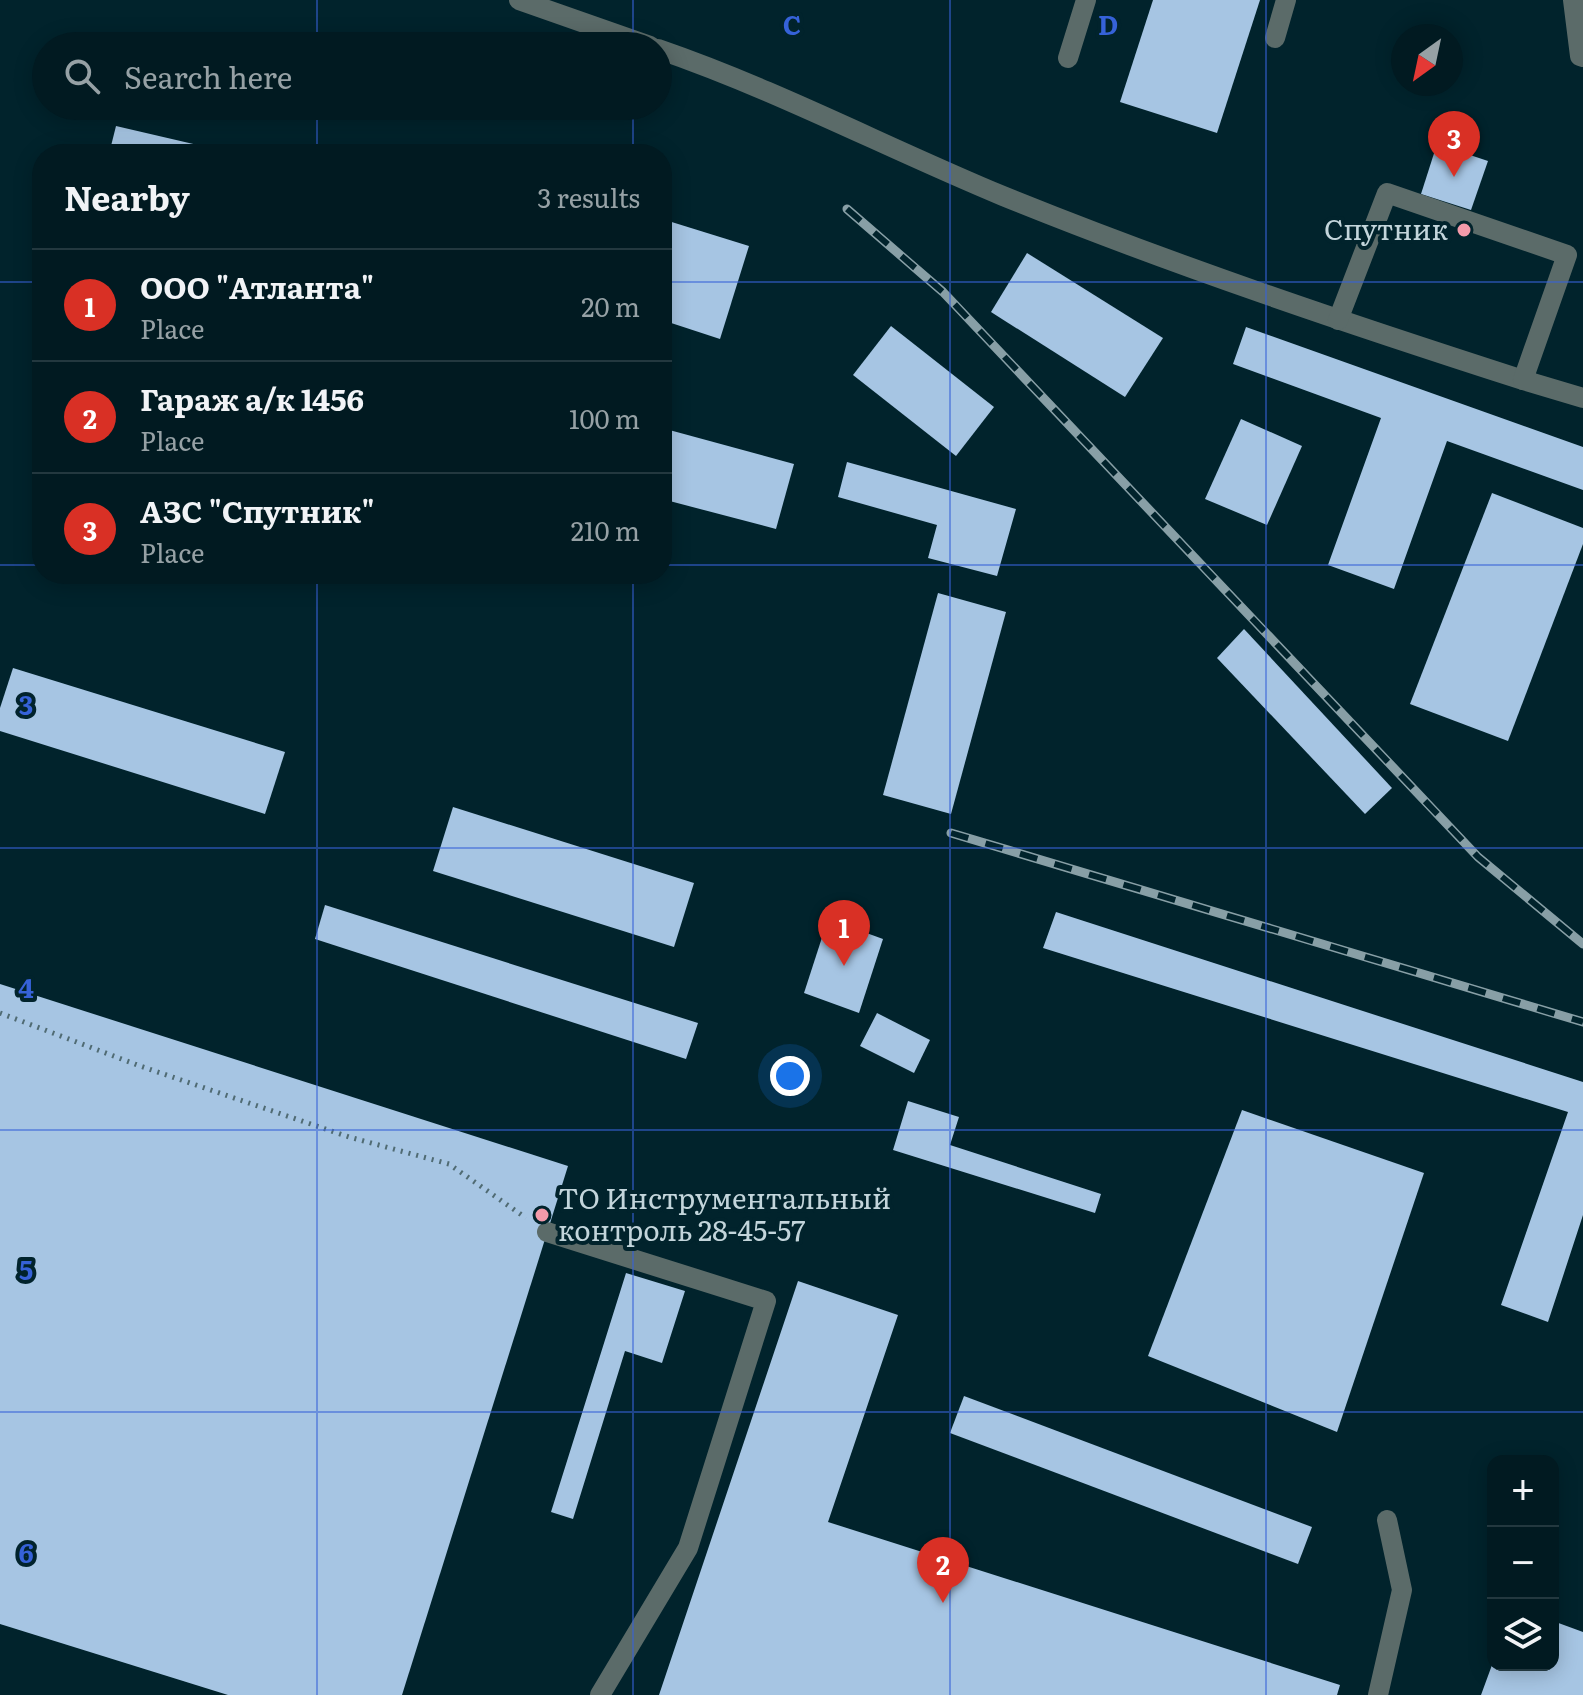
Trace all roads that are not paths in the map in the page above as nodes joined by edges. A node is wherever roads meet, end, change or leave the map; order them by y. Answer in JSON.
{"nodes":[{"id":1,"x":519,"y":0,"type":"edge"},
{"id":2,"x":1086,"y":0,"type":"edge"},
{"id":3,"x":1286,"y":0,"type":"edge"},
{"id":4,"x":1573,"y":0,"type":"edge"},
{"id":5,"x":610,"y":32,"type":"edge"},
{"id":6,"x":1275,"y":38,"type":"dead end"},
{"id":7,"x":672,"y":54,"type":"edge"},
{"id":8,"x":1583,"y":57,"type":"edge"},
{"id":9,"x":1068,"y":58,"type":"dead end"},
{"id":10,"x":1338,"y":320,"type":"junction"},
{"id":11,"x":1523,"y":380,"type":"junction"},
{"id":12,"x":1583,"y":398,"type":"edge"},
{"id":13,"x":547,"y":1232,"type":"road end"},
{"id":14,"x":1387,"y":1520,"type":"dead end"},
{"id":15,"x":600,"y":1695,"type":"edge"},
{"id":16,"x":1378,"y":1695,"type":"edge"}],
"edges":[{"from":1,"to":5,"type":"lane"},
{"from":2,"to":9,"type":"lane"},
{"from":3,"to":6,"type":"lane"},
{"from":4,"to":8,"type":"lane"},
{"from":7,"to":10,"type":"lane"},
{"from":10,"to":11,"type":"lane"},
{"from":10,"to":11,"type":"lane"},
{"from":11,"to":12,"type":"lane"},
{"from":13,"to":15,"type":"lane"},
{"from":14,"to":16,"type":"lane"}]}
